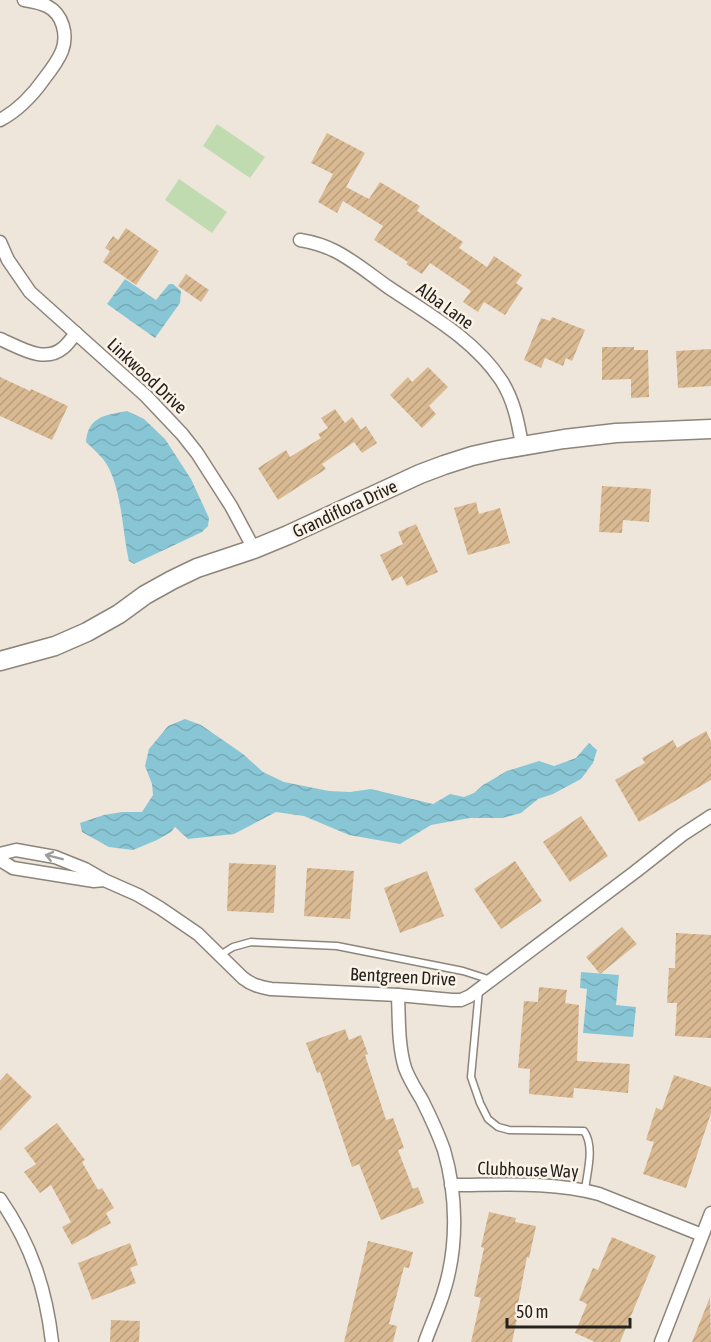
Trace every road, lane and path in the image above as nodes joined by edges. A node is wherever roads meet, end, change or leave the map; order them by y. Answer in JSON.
{"nodes":[{"id":1,"x":24,"y":0,"type":"edge"},
{"id":2,"x":0,"y":120,"type":"edge"},
{"id":3,"x":300,"y":240,"type":"dead end"},
{"id":4,"x":0,"y":242,"type":"edge"},
{"id":5,"x":76,"y":333,"type":"junction"},
{"id":6,"x":0,"y":339,"type":"edge"},
{"id":7,"x":711,"y":429,"type":"edge"},
{"id":8,"x":522,"y":445,"type":"junction"},
{"id":9,"x":254,"y":549,"type":"junction"},
{"id":10,"x":0,"y":661,"type":"edge"},
{"id":11,"x":711,"y":816,"type":"edge"},
{"id":12,"x":0,"y":854,"type":"edge"},
{"id":13,"x":0,"y":861,"type":"edge"},
{"id":14,"x":104,"y":880,"type":"junction"},
{"id":15,"x":219,"y":955,"type":"junction"},
{"id":16,"x":491,"y":980,"type":"junction"},
{"id":17,"x":480,"y":990,"type":"junction"},
{"id":18,"x":398,"y":995,"type":"junction"},
{"id":19,"x":452,"y":1185,"type":"junction"},
{"id":20,"x":585,"y":1190,"type":"junction"},
{"id":21,"x":0,"y":1199,"type":"edge"},
{"id":22,"x":711,"y":1213,"type":"edge"},
{"id":23,"x":702,"y":1235,"type":"junction"},
{"id":24,"x":52,"y":1342,"type":"edge"},
{"id":25,"x":425,"y":1342,"type":"edge"},
{"id":26,"x":661,"y":1342,"type":"edge"}],
"edges":[{"from":1,"to":2,"type":"street"},
{"from":3,"to":8,"type":"street","name":"Alba Lane"},
{"from":4,"to":5,"type":"street","name":"Linkwood Drive"},
{"from":5,"to":6,"type":"street"},
{"from":5,"to":9,"type":"street","name":"Linkwood Drive"},
{"from":7,"to":8,"type":"street","name":"Grandiflora Drive"},
{"from":8,"to":9,"type":"street","name":"Grandiflora Drive"},
{"from":9,"to":10,"type":"street","name":"Grandiflora Drive"},
{"from":11,"to":16,"type":"street","name":"Bentgreen Drive"},
{"from":14,"to":12,"type":"street","name":"Bentgreen Drive","one_way":true},
{"from":13,"to":14,"type":"street","name":"Bentgreen Drive"},
{"from":14,"to":15,"type":"street","name":"Bentgreen Drive"},
{"from":15,"to":16,"type":"lane"},
{"from":15,"to":18,"type":"street","name":"Bentgreen Drive"},
{"from":16,"to":17,"type":"street","name":"Bentgreen Drive"},
{"from":17,"to":18,"type":"street","name":"Bentgreen Drive"},
{"from":17,"to":20,"type":"lane"},
{"from":18,"to":19,"type":"street"},
{"from":19,"to":20,"type":"street","name":"Clubhouse Way"},
{"from":19,"to":25,"type":"street"},
{"from":20,"to":23,"type":"street","name":"Clubhouse Way"},
{"from":21,"to":24,"type":"street"},
{"from":22,"to":23,"type":"street"},
{"from":23,"to":26,"type":"street"}]}
